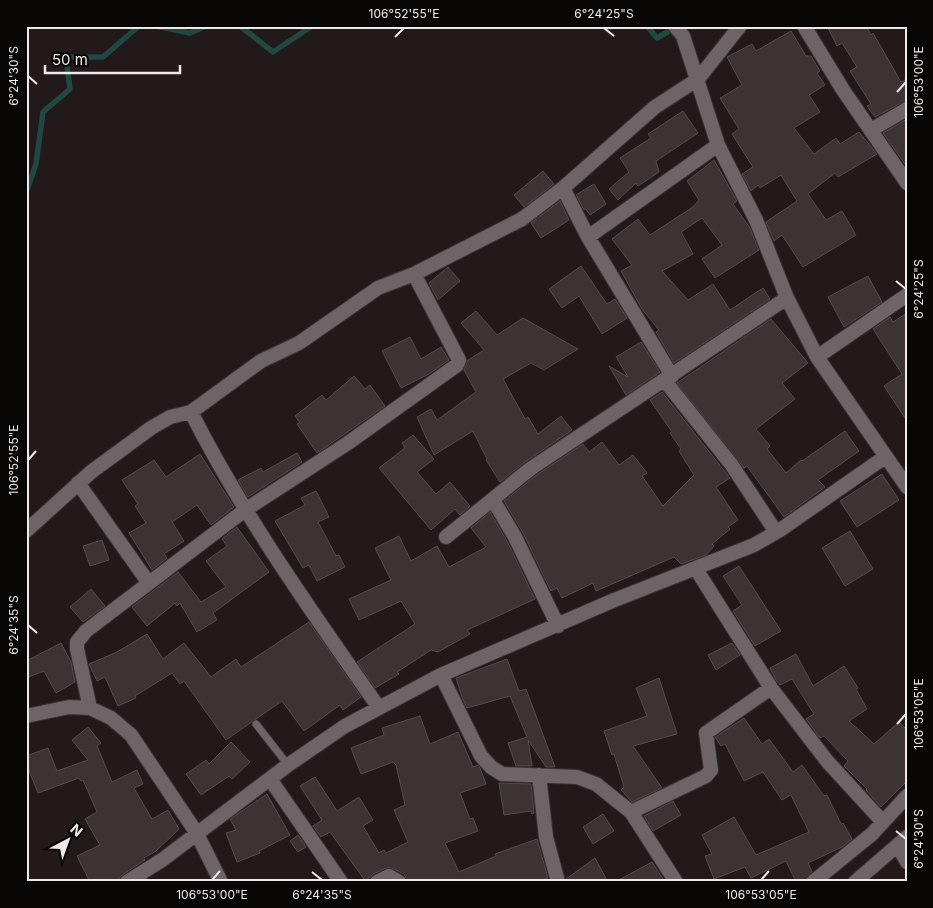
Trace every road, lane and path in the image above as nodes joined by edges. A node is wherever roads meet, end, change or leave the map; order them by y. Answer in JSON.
{"nodes":[{"id":1,"x":740,"y":26,"type":"edge"},
{"id":2,"x":804,"y":26,"type":"edge"},
{"id":3,"x":679,"y":31,"type":"edge"},
{"id":4,"x":698,"y":79,"type":"junction"},
{"id":5,"x":907,"y":109,"type":"edge"},
{"id":6,"x":871,"y":130,"type":"junction"},
{"id":7,"x":718,"y":145,"type":"junction"},
{"id":8,"x":907,"y":183,"type":"edge"},
{"id":9,"x":563,"y":188,"type":"junction"},
{"id":10,"x":588,"y":237,"type":"junction"},
{"id":11,"x":414,"y":274,"type":"junction"},
{"id":12,"x":907,"y":295,"type":"edge"},
{"id":13,"x":787,"y":298,"type":"junction"},
{"id":14,"x":817,"y":357,"type":"junction"},
{"id":15,"x":669,"y":378,"type":"junction"},
{"id":16,"x":191,"y":412,"type":"junction"},
{"id":17,"x":886,"y":457,"type":"junction"},
{"id":18,"x":78,"y":483,"type":"junction"},
{"id":19,"x":907,"y":487,"type":"edge"},
{"id":20,"x":493,"y":500,"type":"junction"},
{"id":21,"x":245,"y":510,"type":"junction"},
{"id":22,"x":26,"y":531,"type":"edge"},
{"id":23,"x":776,"y":532,"type":"junction"},
{"id":24,"x":446,"y":537,"type":"dead end"},
{"id":25,"x":696,"y":569,"type":"junction"},
{"id":26,"x":148,"y":582,"type":"junction"},
{"id":27,"x":558,"y":626,"type":"junction"},
{"id":28,"x":441,"y":675,"type":"junction"},
{"id":29,"x":771,"y":688,"type":"junction"},
{"id":30,"x":90,"y":708,"type":"junction"},
{"id":31,"x":379,"y":708,"type":"junction"},
{"id":32,"x":26,"y":716,"type":"edge"},
{"id":33,"x":256,"y":724,"type":"dead end"},
{"id":34,"x":288,"y":765,"type":"junction"},
{"id":35,"x":538,"y":775,"type":"junction"},
{"id":36,"x":270,"y":779,"type":"junction"},
{"id":37,"x":907,"y":796,"type":"edge"},
{"id":38,"x":631,"y":812,"type":"junction"},
{"id":39,"x":882,"y":821,"type":"junction"},
{"id":40,"x":196,"y":832,"type":"junction"},
{"id":41,"x":903,"y":842,"type":"edge"},
{"id":42,"x":907,"y":862,"type":"edge"},
{"id":43,"x":127,"y":882,"type":"edge"},
{"id":44,"x":221,"y":882,"type":"edge"},
{"id":45,"x":341,"y":882,"type":"edge"},
{"id":46,"x":377,"y":882,"type":"edge"},
{"id":47,"x":399,"y":882,"type":"edge"},
{"id":48,"x":558,"y":882,"type":"edge"},
{"id":49,"x":676,"y":882,"type":"edge"},
{"id":50,"x":813,"y":882,"type":"edge"},
{"id":51,"x":855,"y":882,"type":"edge"}],
"edges":[{"from":1,"to":4,"type":"street"},
{"from":2,"to":6,"type":"street"},
{"from":3,"to":4,"type":"street"},
{"from":4,"to":7,"type":"street"},
{"from":4,"to":9,"type":"street"},
{"from":5,"to":6,"type":"street"},
{"from":6,"to":8,"type":"street"},
{"from":7,"to":10,"type":"street"},
{"from":7,"to":13,"type":"street"},
{"from":9,"to":10,"type":"street"},
{"from":9,"to":11,"type":"street"},
{"from":10,"to":15,"type":"street"},
{"from":11,"to":16,"type":"street"},
{"from":11,"to":21,"type":"street"},
{"from":12,"to":14,"type":"street"},
{"from":13,"to":14,"type":"street"},
{"from":13,"to":15,"type":"street"},
{"from":14,"to":17,"type":"street"},
{"from":15,"to":20,"type":"street"},
{"from":15,"to":23,"type":"street"},
{"from":16,"to":18,"type":"street"},
{"from":16,"to":21,"type":"street"},
{"from":17,"to":19,"type":"street"},
{"from":17,"to":23,"type":"street"},
{"from":18,"to":22,"type":"street"},
{"from":18,"to":26,"type":"street"},
{"from":20,"to":24,"type":"street"},
{"from":20,"to":27,"type":"street"},
{"from":21,"to":26,"type":"street"},
{"from":21,"to":31,"type":"street"},
{"from":23,"to":25,"type":"street"},
{"from":25,"to":27,"type":"street"},
{"from":25,"to":29,"type":"street"},
{"from":26,"to":30,"type":"street"},
{"from":27,"to":28,"type":"street"},
{"from":28,"to":31,"type":"street"},
{"from":28,"to":35,"type":"street"},
{"from":29,"to":38,"type":"street"},
{"from":29,"to":39,"type":"street"},
{"from":30,"to":32,"type":"street"},
{"from":30,"to":40,"type":"street"},
{"from":31,"to":34,"type":"street"},
{"from":33,"to":34,"type":"lane"},
{"from":34,"to":36,"type":"street"},
{"from":35,"to":38,"type":"street"},
{"from":35,"to":48,"type":"street"},
{"from":36,"to":40,"type":"street"},
{"from":36,"to":45,"type":"street"},
{"from":37,"to":39,"type":"street"},
{"from":38,"to":49,"type":"street"},
{"from":39,"to":50,"type":"street"},
{"from":40,"to":43,"type":"street"},
{"from":40,"to":44,"type":"street"},
{"from":41,"to":42,"type":"street"},
{"from":41,"to":51,"type":"street"},
{"from":46,"to":47,"type":"street"}]}
